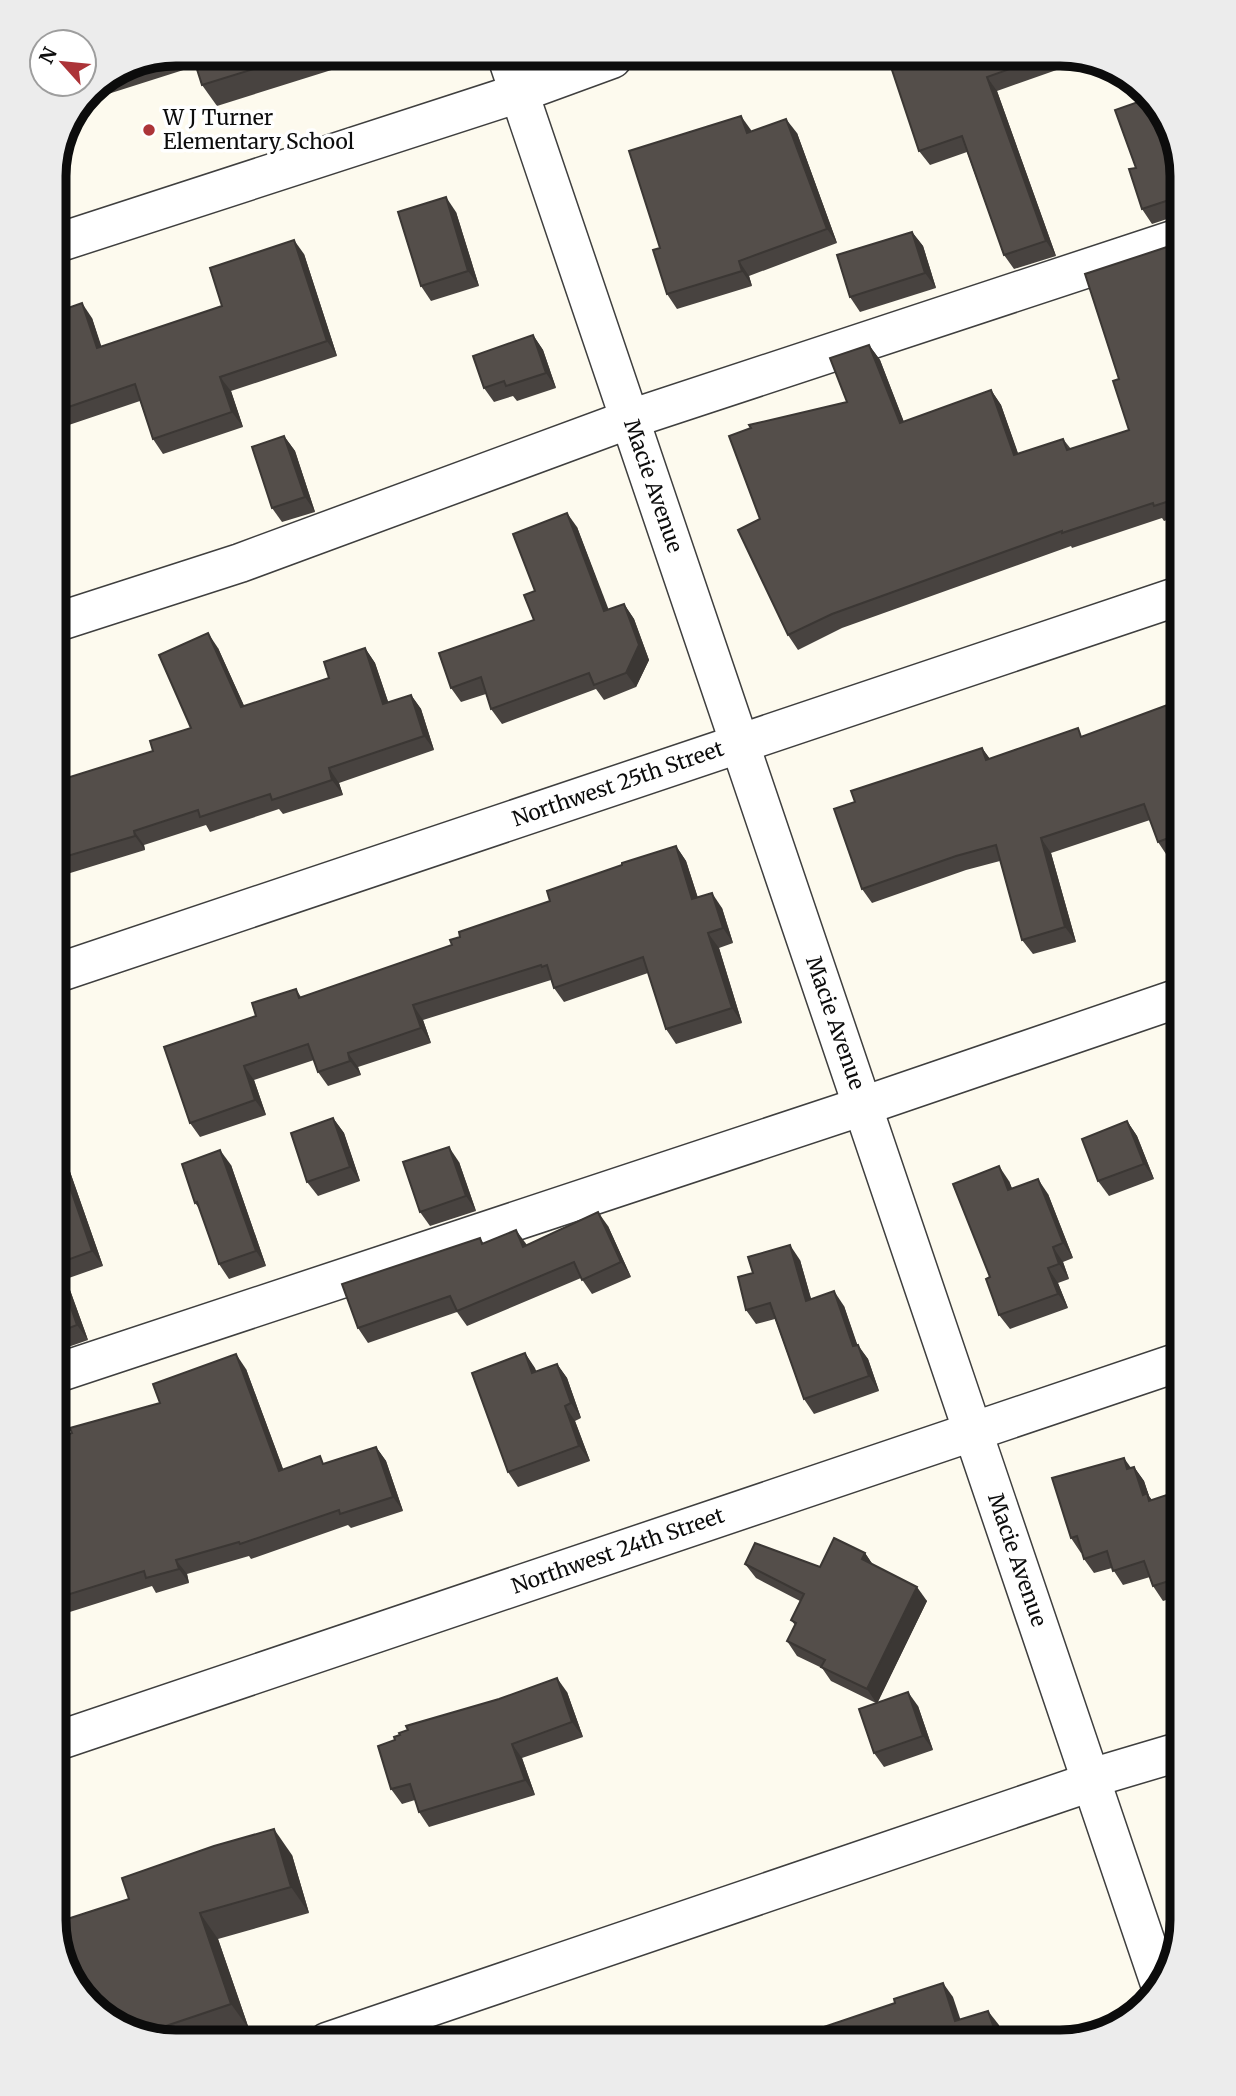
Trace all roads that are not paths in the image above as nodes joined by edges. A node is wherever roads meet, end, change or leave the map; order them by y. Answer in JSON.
{"nodes":[{"id":1,"x":569,"y":66,"type":"edge"},
{"id":2,"x":514,"y":76,"type":"edge"},
{"id":3,"x":67,"y":239,"type":"edge"},
{"id":4,"x":1170,"y":241,"type":"edge"},
{"id":5,"x":630,"y":419,"type":"junction"},
{"id":6,"x":1170,"y":599,"type":"edge"},
{"id":7,"x":67,"y":619,"type":"edge"},
{"id":8,"x":740,"y":743,"type":"junction"},
{"id":9,"x":67,"y":970,"type":"edge"},
{"id":10,"x":1170,"y":1001,"type":"edge"},
{"id":11,"x":863,"y":1106,"type":"junction"},
{"id":12,"x":1170,"y":1365,"type":"edge"},
{"id":13,"x":66,"y":1370,"type":"edge"},
{"id":14,"x":973,"y":1431,"type":"junction"},
{"id":15,"x":66,"y":1738,"type":"edge"},
{"id":16,"x":1170,"y":1755,"type":"edge"},
{"id":17,"x":1091,"y":1780,"type":"junction"},
{"id":18,"x":1156,"y":1972,"type":"edge"},
{"id":19,"x":364,"y":2029,"type":"edge"}],
"edges":[{"from":1,"to":2,"type":"street"},
{"from":2,"to":3,"type":"street"},
{"from":2,"to":5,"type":"street","name":"Macie Avenue"},
{"from":4,"to":5,"type":"street"},
{"from":5,"to":7,"type":"street"},
{"from":5,"to":8,"type":"street","name":"Macie Avenue"},
{"from":6,"to":8,"type":"street","name":"Northwest 25th Street"},
{"from":8,"to":9,"type":"street","name":"Northwest 25th Street"},
{"from":8,"to":11,"type":"street","name":"Macie Avenue"},
{"from":10,"to":11,"type":"street"},
{"from":11,"to":13,"type":"street"},
{"from":11,"to":14,"type":"street","name":"Macie Avenue"},
{"from":12,"to":14,"type":"street","name":"Northwest 24th Street"},
{"from":14,"to":15,"type":"street","name":"Northwest 24th Street"},
{"from":14,"to":17,"type":"street","name":"Macie Avenue"},
{"from":16,"to":17,"type":"street"},
{"from":17,"to":18,"type":"street","name":"Macie Avenue"},
{"from":17,"to":19,"type":"street"}]}
